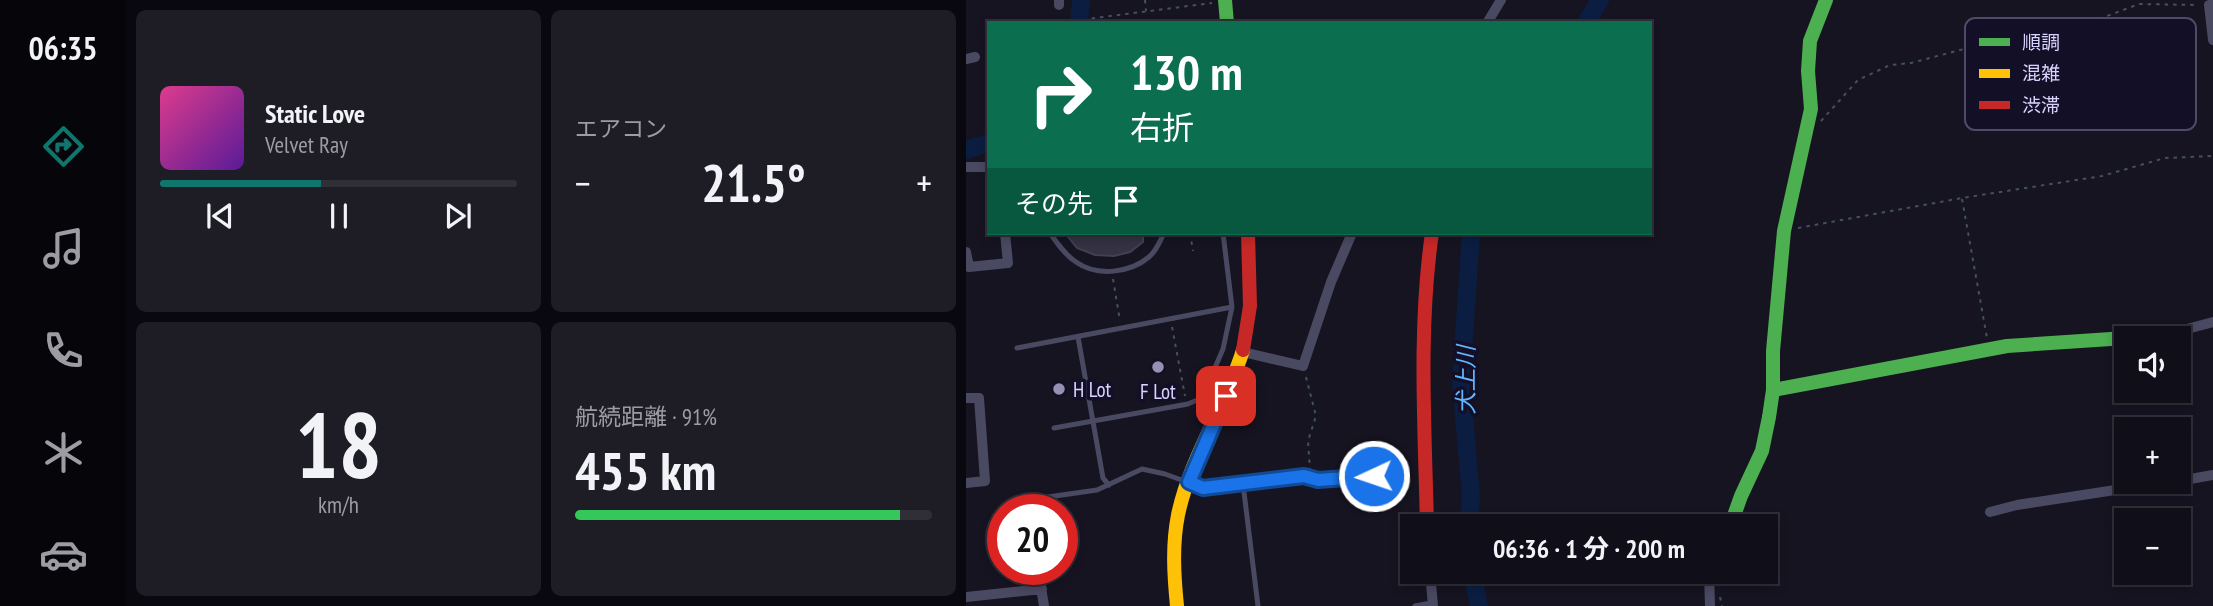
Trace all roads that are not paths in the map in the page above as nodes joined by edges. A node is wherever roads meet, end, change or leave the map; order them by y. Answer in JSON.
{"nodes":[{"id":1,"x":1500,"y":0,"type":"edge"},
{"id":2,"x":1826,"y":0,"type":"edge"},
{"id":3,"x":1219,"y":2,"type":"edge"},
{"id":4,"x":2211,"y":5,"type":"edge"},
{"id":5,"x":1226,"y":21,"type":"edge"},
{"id":6,"x":1488,"y":21,"type":"edge"},
{"id":7,"x":2213,"y":40,"type":"edge"},
{"id":8,"x":966,"y":167,"type":"edge"},
{"id":9,"x":987,"y":167,"type":"edge"},
{"id":10,"x":1005,"y":235,"type":"edge"},
{"id":11,"x":1051,"y":235,"type":"edge"},
{"id":12,"x":1163,"y":235,"type":"edge"},
{"id":13,"x":1223,"y":235,"type":"edge"},
{"id":14,"x":1248,"y":235,"type":"edge"},
{"id":15,"x":1351,"y":235,"type":"edge"},
{"id":16,"x":1432,"y":235,"type":"edge"},
{"id":17,"x":966,"y":252,"type":"edge"},
{"id":18,"x":1232,"y":307,"type":"junction"},
{"id":19,"x":2213,"y":322,"type":"edge"},
{"id":20,"x":2191,"y":328,"type":"edge"},
{"id":21,"x":1077,"y":337,"type":"junction"},
{"id":22,"x":2114,"y":339,"type":"edge"},
{"id":23,"x":1017,"y":348,"type":"dead end"},
{"id":24,"x":1243,"y":352,"type":"junction"},
{"id":25,"x":1773,"y":390,"type":"junction"},
{"id":26,"x":966,"y":398,"type":"edge"},
{"id":27,"x":1093,"y":421,"type":"junction"},
{"id":28,"x":1054,"y":428,"type":"dead end"},
{"id":29,"x":2213,"y":475,"type":"edge"},
{"id":30,"x":2191,"y":479,"type":"edge"},
{"id":31,"x":1189,"y":482,"type":"junction"},
{"id":32,"x":966,"y":483,"type":"edge"},
{"id":33,"x":1243,"y":484,"type":"junction"},
{"id":34,"x":1109,"y":485,"type":"junction"},
{"id":35,"x":2114,"y":490,"type":"edge"},
{"id":36,"x":1382,"y":492,"type":"dead end"},
{"id":37,"x":1069,"y":494,"type":"edge"},
{"id":38,"x":1990,"y":512,"type":"dead end"},
{"id":39,"x":1427,"y":514,"type":"edge"},
{"id":40,"x":1735,"y":514,"type":"edge"},
{"id":41,"x":1431,"y":584,"type":"edge"},
{"id":42,"x":1709,"y":584,"type":"edge"},
{"id":43,"x":1041,"y":585,"type":"edge"},
{"id":44,"x":1042,"y":589,"type":"junction"},
{"id":45,"x":966,"y":597,"type":"edge"},
{"id":46,"x":1432,"y":605,"type":"edge"},
{"id":47,"x":1044,"y":606,"type":"edge"},
{"id":48,"x":1177,"y":606,"type":"edge"},
{"id":49,"x":1258,"y":606,"type":"edge"},
{"id":50,"x":1415,"y":606,"type":"edge"},
{"id":51,"x":1710,"y":606,"type":"edge"}],
"edges":[{"from":1,"to":6,"type":"street"},
{"from":2,"to":25,"type":"street"},
{"from":3,"to":5,"type":"street"},
{"from":4,"to":7,"type":"street"},
{"from":8,"to":9,"type":"street"},
{"from":10,"to":17,"type":"street"},
{"from":11,"to":12,"type":"lane"},
{"from":13,"to":18,"type":"lane"},
{"from":14,"to":24,"type":"street"},
{"from":15,"to":24,"type":"street"},
{"from":16,"to":39,"type":"street"},
{"from":18,"to":21,"type":"lane"},
{"from":18,"to":27,"type":"lane"},
{"from":19,"to":20,"type":"street"},
{"from":21,"to":23,"type":"lane"},
{"from":21,"to":27,"type":"lane"},
{"from":22,"to":25,"type":"street"},
{"from":24,"to":31,"type":"street"},
{"from":25,"to":40,"type":"street"},
{"from":26,"to":32,"type":"street"},
{"from":27,"to":28,"type":"lane"},
{"from":27,"to":34,"type":"lane"},
{"from":29,"to":30,"type":"street"},
{"from":31,"to":33,"type":"lane"},
{"from":31,"to":34,"type":"lane"},
{"from":31,"to":48,"type":"street"},
{"from":33,"to":36,"type":"lane"},
{"from":33,"to":49,"type":"lane"},
{"from":34,"to":37,"type":"lane"},
{"from":35,"to":38,"type":"street"},
{"from":41,"to":46,"type":"street"},
{"from":42,"to":51,"type":"street"},
{"from":43,"to":44,"type":"street"},
{"from":44,"to":45,"type":"street"},
{"from":44,"to":47,"type":"street"},
{"from":46,"to":50,"type":"lane"}]}
